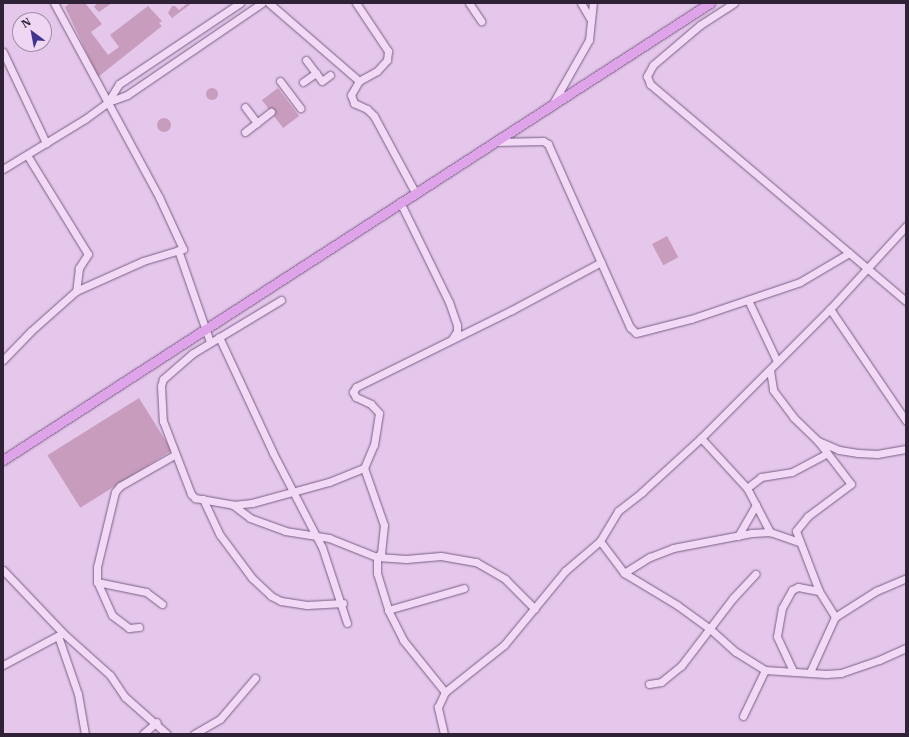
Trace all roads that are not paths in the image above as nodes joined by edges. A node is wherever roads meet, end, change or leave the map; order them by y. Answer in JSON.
{"nodes":[{"id":1,"x":54,"y":3,"type":"edge"},
{"id":2,"x":240,"y":3,"type":"edge"},
{"id":3,"x":262,"y":3,"type":"edge"},
{"id":4,"x":269,"y":3,"type":"edge"},
{"id":5,"x":356,"y":3,"type":"edge"},
{"id":6,"x":469,"y":3,"type":"edge"},
{"id":7,"x":581,"y":3,"type":"edge"},
{"id":8,"x":593,"y":3,"type":"edge"},
{"id":9,"x":710,"y":3,"type":"edge"},
{"id":10,"x":734,"y":3,"type":"edge"},
{"id":11,"x":692,"y":14,"type":"junction"},
{"id":12,"x":591,"y":20,"type":"junction"},
{"id":13,"x":481,"y":21,"type":"dead end"},
{"id":14,"x":700,"y":26,"type":"junction"},
{"id":15,"x":3,"y":52,"type":"edge"},
{"id":16,"x":306,"y":60,"type":"dead end"},
{"id":17,"x":316,"y":73,"type":"junction"},
{"id":18,"x":330,"y":75,"type":"dead end"},
{"id":19,"x":280,"y":81,"type":"dead end"},
{"id":20,"x":359,"y":81,"type":"junction"},
{"id":21,"x":303,"y":82,"type":"dead end"},
{"id":22,"x":108,"y":102,"type":"junction"},
{"id":23,"x":552,"y":105,"type":"junction"},
{"id":24,"x":245,"y":107,"type":"dead end"},
{"id":25,"x":300,"y":108,"type":"dead end"},
{"id":26,"x":271,"y":112,"type":"dead end"},
{"id":27,"x":256,"y":123,"type":"junction"},
{"id":28,"x":244,"y":132,"type":"dead end"},
{"id":29,"x":494,"y":142,"type":"junction"},
{"id":30,"x":46,"y":143,"type":"junction"},
{"id":31,"x":27,"y":155,"type":"junction"},
{"id":32,"x":3,"y":169,"type":"edge"},
{"id":33,"x":415,"y":192,"type":"junction"},
{"id":34,"x":400,"y":202,"type":"junction"},
{"id":35,"x":906,"y":226,"type":"edge"},
{"id":36,"x":178,"y":250,"type":"junction"},
{"id":37,"x":850,"y":253,"type":"junction"},
{"id":38,"x":601,"y":262,"type":"junction"},
{"id":39,"x":867,"y":267,"type":"junction"},
{"id":40,"x":76,"y":291,"type":"junction"},
{"id":41,"x":281,"y":300,"type":"dead end"},
{"id":42,"x":748,"y":300,"type":"junction"},
{"id":43,"x":906,"y":301,"type":"edge"},
{"id":44,"x":830,"y":310,"type":"junction"},
{"id":45,"x":205,"y":330,"type":"junction"},
{"id":46,"x":219,"y":337,"type":"junction"},
{"id":47,"x":452,"y":339,"type":"junction"},
{"id":48,"x":210,"y":342,"type":"junction"},
{"id":49,"x":3,"y":360,"type":"edge"},
{"id":50,"x":777,"y":361,"type":"junction"},
{"id":51,"x":770,"y":370,"type":"junction"},
{"id":52,"x":906,"y":421,"type":"edge"},
{"id":53,"x":701,"y":438,"type":"junction"},
{"id":54,"x":818,"y":441,"type":"junction"},
{"id":55,"x":906,"y":449,"type":"edge"},
{"id":56,"x":827,"y":453,"type":"junction"},
{"id":57,"x":176,"y":454,"type":"junction"},
{"id":58,"x":3,"y":460,"type":"edge"},
{"id":59,"x":364,"y":468,"type":"junction"},
{"id":60,"x":747,"y":488,"type":"junction"},
{"id":61,"x":293,"y":492,"type":"junction"},
{"id":62,"x":202,"y":499,"type":"junction"},
{"id":63,"x":233,"y":505,"type":"junction"},
{"id":64,"x":756,"y":505,"type":"junction"},
{"id":65,"x":770,"y":532,"type":"junction"},
{"id":66,"x":314,"y":534,"type":"junction"},
{"id":67,"x":738,"y":536,"type":"junction"},
{"id":68,"x":600,"y":541,"type":"junction"},
{"id":69,"x":799,"y":542,"type":"junction"},
{"id":70,"x":377,"y":557,"type":"junction"},
{"id":71,"x":3,"y":570,"type":"edge"},
{"id":72,"x":624,"y":573,"type":"junction"},
{"id":73,"x":755,"y":574,"type":"dead end"},
{"id":74,"x":906,"y":578,"type":"edge"},
{"id":75,"x":97,"y":582,"type":"junction"},
{"id":76,"x":464,"y":588,"type":"dead end"},
{"id":77,"x":819,"y":591,"type":"junction"},
{"id":78,"x":343,"y":603,"type":"junction"},
{"id":79,"x":162,"y":604,"type":"dead end"},
{"id":80,"x":535,"y":609,"type":"junction"},
{"id":81,"x":388,"y":610,"type":"junction"},
{"id":82,"x":835,"y":617,"type":"junction"},
{"id":83,"x":347,"y":623,"type":"dead end"},
{"id":84,"x":139,"y":628,"type":"dead end"},
{"id":85,"x":709,"y":628,"type":"junction"},
{"id":86,"x":61,"y":634,"type":"junction"},
{"id":87,"x":905,"y":651,"type":"edge"},
{"id":88,"x":3,"y":665,"type":"edge"},
{"id":89,"x":765,"y":670,"type":"junction"},
{"id":90,"x":793,"y":671,"type":"junction"},
{"id":91,"x":810,"y":672,"type":"junction"},
{"id":92,"x":255,"y":678,"type":"dead end"},
{"id":93,"x":649,"y":684,"type":"dead end"},
{"id":94,"x":444,"y":692,"type":"junction"},
{"id":95,"x":743,"y":716,"type":"dead end"},
{"id":96,"x":157,"y":722,"type":"junction"},
{"id":97,"x":443,"y":731,"type":"edge"},
{"id":98,"x":85,"y":734,"type":"edge"},
{"id":99,"x":143,"y":734,"type":"edge"},
{"id":100,"x":167,"y":734,"type":"edge"},
{"id":101,"x":194,"y":734,"type":"edge"},
{"id":102,"x":436,"y":734,"type":"edge"}],
"edges":[{"from":1,"to":22,"type":"street"},
{"from":2,"to":22,"type":"street"},
{"from":3,"to":22,"type":"street"},
{"from":4,"to":20,"type":"street"},
{"from":5,"to":20,"type":"street"},
{"from":6,"to":13,"type":"street"},
{"from":7,"to":12,"type":"street"},
{"from":8,"to":12,"type":"street"},
{"from":9,"to":11,"type":"main road"},
{"from":10,"to":14,"type":"street"},
{"from":11,"to":14,"type":"street"},
{"from":11,"to":23,"type":"main road"},
{"from":12,"to":23,"type":"street"},
{"from":14,"to":37,"type":"street"},
{"from":15,"to":30,"type":"street"},
{"from":16,"to":17,"type":"street"},
{"from":17,"to":18,"type":"street"},
{"from":17,"to":21,"type":"street"},
{"from":19,"to":25,"type":"street"},
{"from":20,"to":33,"type":"street"},
{"from":22,"to":30,"type":"street"},
{"from":22,"to":36,"type":"street"},
{"from":23,"to":29,"type":"main road"},
{"from":24,"to":27,"type":"street"},
{"from":26,"to":27,"type":"street"},
{"from":27,"to":28,"type":"street"},
{"from":29,"to":33,"type":"main road"},
{"from":29,"to":38,"type":"street"},
{"from":30,"to":31,"type":"street"},
{"from":31,"to":32,"type":"street"},
{"from":31,"to":40,"type":"street"},
{"from":33,"to":34,"type":"main road"},
{"from":34,"to":45,"type":"main road"},
{"from":34,"to":47,"type":"street"},
{"from":35,"to":39,"type":"street"},
{"from":36,"to":40,"type":"street"},
{"from":36,"to":45,"type":"street"},
{"from":37,"to":39,"type":"street"},
{"from":37,"to":42,"type":"street"},
{"from":38,"to":42,"type":"street"},
{"from":38,"to":47,"type":"street"},
{"from":39,"to":43,"type":"street"},
{"from":39,"to":44,"type":"street"},
{"from":40,"to":49,"type":"street"},
{"from":41,"to":46,"type":"street"},
{"from":42,"to":50,"type":"street"},
{"from":44,"to":50,"type":"street"},
{"from":44,"to":52,"type":"street"},
{"from":45,"to":48,"type":"street"},
{"from":45,"to":58,"type":"main road"},
{"from":46,"to":48,"type":"street"},
{"from":46,"to":61,"type":"street"},
{"from":47,"to":59,"type":"street"},
{"from":48,"to":57,"type":"street"},
{"from":50,"to":51,"type":"street"},
{"from":51,"to":53,"type":"street"},
{"from":51,"to":54,"type":"street"},
{"from":53,"to":60,"type":"street"},
{"from":53,"to":68,"type":"street"},
{"from":54,"to":55,"type":"street"},
{"from":54,"to":56,"type":"street"},
{"from":56,"to":60,"type":"street"},
{"from":56,"to":69,"type":"street"},
{"from":57,"to":62,"type":"street"},
{"from":57,"to":75,"type":"street"},
{"from":59,"to":61,"type":"street"},
{"from":59,"to":70,"type":"street"},
{"from":60,"to":64,"type":"street"},
{"from":61,"to":63,"type":"street"},
{"from":61,"to":66,"type":"street"},
{"from":62,"to":63,"type":"street"},
{"from":62,"to":78,"type":"street"},
{"from":63,"to":66,"type":"street"},
{"from":64,"to":65,"type":"street"},
{"from":64,"to":67,"type":"street"},
{"from":65,"to":67,"type":"street"},
{"from":65,"to":69,"type":"street"},
{"from":66,"to":70,"type":"street"},
{"from":66,"to":78,"type":"street"},
{"from":67,"to":72,"type":"street"},
{"from":68,"to":72,"type":"street"},
{"from":68,"to":80,"type":"street"},
{"from":69,"to":77,"type":"street"},
{"from":70,"to":80,"type":"street"},
{"from":70,"to":81,"type":"street"},
{"from":71,"to":86,"type":"street"},
{"from":72,"to":85,"type":"street"},
{"from":73,"to":85,"type":"street"},
{"from":74,"to":82,"type":"street"},
{"from":75,"to":79,"type":"street"},
{"from":75,"to":84,"type":"street"},
{"from":76,"to":81,"type":"street"},
{"from":77,"to":82,"type":"street"},
{"from":77,"to":90,"type":"street"},
{"from":78,"to":83,"type":"street"},
{"from":80,"to":94,"type":"street"},
{"from":81,"to":94,"type":"street"},
{"from":82,"to":91,"type":"street"},
{"from":85,"to":89,"type":"street"},
{"from":85,"to":93,"type":"street"},
{"from":86,"to":88,"type":"street"},
{"from":86,"to":96,"type":"street"},
{"from":86,"to":98,"type":"street"},
{"from":87,"to":91,"type":"street"},
{"from":89,"to":90,"type":"street"},
{"from":89,"to":95,"type":"street"},
{"from":90,"to":91,"type":"street"},
{"from":92,"to":101,"type":"street"},
{"from":94,"to":97,"type":"street"},
{"from":96,"to":99,"type":"street"},
{"from":96,"to":100,"type":"street"},
{"from":97,"to":102,"type":"street"}]}
